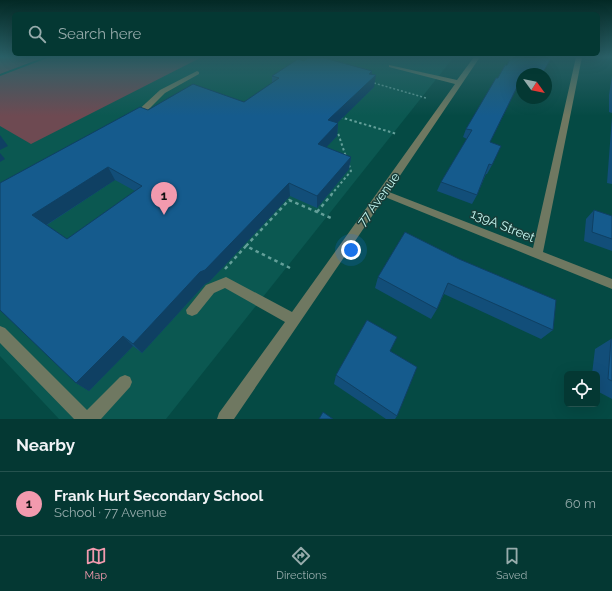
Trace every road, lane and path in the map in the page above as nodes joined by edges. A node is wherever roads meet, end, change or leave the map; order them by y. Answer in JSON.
{"nodes":[{"id":1,"x":190,"y":77,"type":"edge"},
{"id":2,"x":434,"y":77,"type":"edge"},
{"id":3,"x":464,"y":77,"type":"edge"},
{"id":4,"x":575,"y":77,"type":"edge"},
{"id":5,"x":370,"y":80,"type":"edge"},
{"id":6,"x":460,"y":83,"type":"junction"},
{"id":7,"x":426,"y":98,"type":"dead end"},
{"id":8,"x":334,"y":121,"type":"edge"},
{"id":9,"x":125,"y":123,"type":"edge"},
{"id":10,"x":332,"y":131,"type":"edge"},
{"id":11,"x":397,"y":134,"type":"dead end"},
{"id":12,"x":383,"y":193,"type":"junction"},
{"id":13,"x":317,"y":212,"type":"junction"},
{"id":14,"x":331,"y":218,"type":"dead end"},
{"id":15,"x":246,"y":246,"type":"junction"},
{"id":16,"x":537,"y":254,"type":"junction"},
{"id":17,"x":290,"y":268,"type":"dead end"},
{"id":18,"x":220,"y":273,"type":"dead end"},
{"id":19,"x":612,"y":284,"type":"edge"},
{"id":20,"x":192,"y":310,"type":"dead end"},
{"id":21,"x":294,"y":320,"type":"junction"},
{"id":22,"x":0,"y":333,"type":"edge"},
{"id":23,"x":124,"y":382,"type":"dead end"},
{"id":24,"x":85,"y":419,"type":"edge"},
{"id":25,"x":90,"y":419,"type":"edge"},
{"id":26,"x":225,"y":419,"type":"edge"}],
"edges":[{"from":1,"to":9,"type":"street"},
{"from":2,"to":6,"type":"street"},
{"from":3,"to":6,"type":"street","name":"77 Avenue"},
{"from":4,"to":16,"type":"street"},
{"from":5,"to":7,"type":"path"},
{"from":6,"to":12,"type":"street","name":"77 Avenue"},
{"from":8,"to":11,"type":"path"},
{"from":10,"to":13,"type":"path"},
{"from":12,"to":16,"type":"street","name":"139A Street"},
{"from":12,"to":21,"type":"street","name":"77 Avenue"},
{"from":13,"to":14,"type":"path"},
{"from":13,"to":15,"type":"path"},
{"from":15,"to":17,"type":"path"},
{"from":15,"to":18,"type":"path"},
{"from":16,"to":19,"type":"street","name":"139A Street"},
{"from":20,"to":21,"type":"street"},
{"from":21,"to":26,"type":"street","name":"77 Avenue"},
{"from":22,"to":24,"type":"street"},
{"from":23,"to":25,"type":"street"}]}
